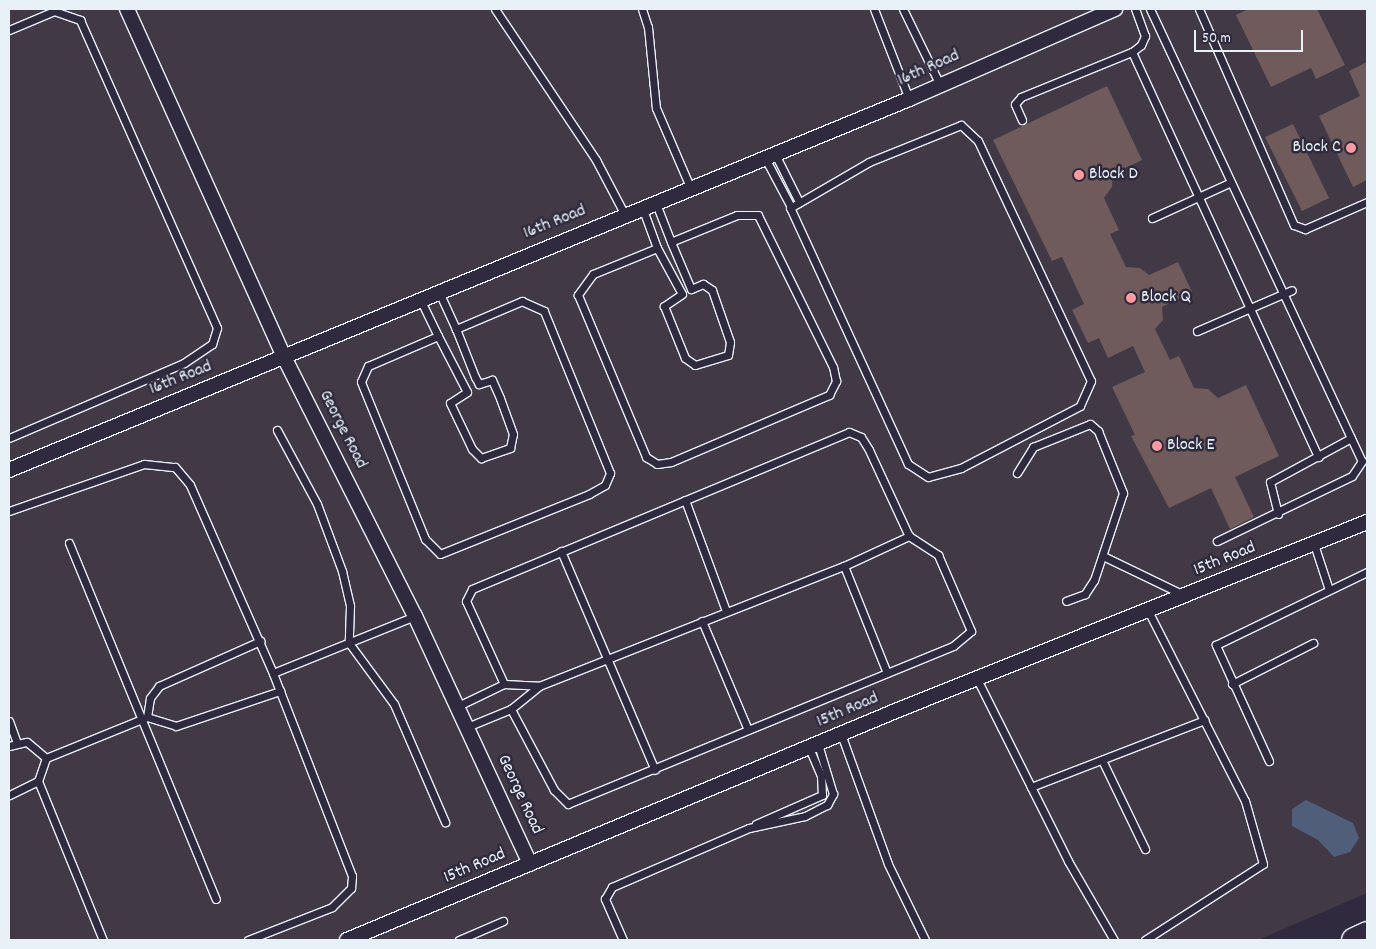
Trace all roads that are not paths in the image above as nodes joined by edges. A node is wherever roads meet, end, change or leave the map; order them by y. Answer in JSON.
{"nodes":[{"id":1,"x":127,"y":9,"type":"edge"},
{"id":2,"x":495,"y":9,"type":"edge"},
{"id":3,"x":642,"y":9,"type":"edge"},
{"id":4,"x":874,"y":9,"type":"edge"},
{"id":5,"x":903,"y":9,"type":"edge"},
{"id":6,"x":1115,"y":9,"type":"edge"},
{"id":7,"x":1135,"y":9,"type":"edge"},
{"id":8,"x":1150,"y":9,"type":"edge"},
{"id":9,"x":1199,"y":9,"type":"edge"},
{"id":10,"x":9,"y":30,"type":"edge"},
{"id":11,"x":1132,"y":52,"type":"junction"},
{"id":12,"x":940,"y":85,"type":"junction"},
{"id":13,"x":909,"y":99,"type":"junction"},
{"id":14,"x":1022,"y":120,"type":"dead end"},
{"id":15,"x":770,"y":156,"type":"junction"},
{"id":16,"x":1229,"y":183,"type":"junction"},
{"id":17,"x":690,"y":187,"type":"junction"},
{"id":18,"x":1197,"y":197,"type":"junction"},
{"id":19,"x":655,"y":201,"type":"junction"},
{"id":20,"x":799,"y":202,"type":"junction"},
{"id":21,"x":1367,"y":202,"type":"edge"},
{"id":22,"x":642,"y":207,"type":"junction"},
{"id":23,"x":792,"y":207,"type":"junction"},
{"id":24,"x":625,"y":215,"type":"junction"},
{"id":25,"x":1152,"y":218,"type":"dead end"},
{"id":26,"x":671,"y":242,"type":"junction"},
{"id":27,"x":657,"y":248,"type":"junction"},
{"id":28,"x":691,"y":289,"type":"junction"},
{"id":29,"x":1292,"y":290,"type":"dead end"},
{"id":30,"x":439,"y":292,"type":"junction"},
{"id":31,"x":682,"y":294,"type":"junction"},
{"id":32,"x":1281,"y":295,"type":"junction"},
{"id":33,"x":420,"y":299,"type":"junction"},
{"id":34,"x":1249,"y":308,"type":"junction"},
{"id":35,"x":456,"y":329,"type":"junction"},
{"id":36,"x":1197,"y":331,"type":"dead end"},
{"id":37,"x":438,"y":336,"type":"junction"},
{"id":38,"x":284,"y":357,"type":"junction"},
{"id":39,"x":480,"y":384,"type":"junction"},
{"id":40,"x":467,"y":392,"type":"junction"},
{"id":41,"x":277,"y":430,"type":"dead end"},
{"id":42,"x":9,"y":438,"type":"edge"},
{"id":43,"x":1351,"y":438,"type":"junction"},
{"id":44,"x":1318,"y":456,"type":"junction"},
{"id":45,"x":9,"y":470,"type":"edge"},
{"id":46,"x":1017,"y":473,"type":"dead end"},
{"id":47,"x":685,"y":500,"type":"junction"},
{"id":48,"x":9,"y":511,"type":"edge"},
{"id":49,"x":1278,"y":514,"type":"junction"},
{"id":50,"x":1367,"y":522,"type":"edge"},
{"id":51,"x":909,"y":536,"type":"junction"},
{"id":52,"x":1217,"y":541,"type":"dead end"},
{"id":53,"x":69,"y":543,"type":"dead end"},
{"id":54,"x":1314,"y":544,"type":"junction"},
{"id":55,"x":562,"y":551,"type":"junction"},
{"id":56,"x":1103,"y":556,"type":"junction"},
{"id":57,"x":844,"y":566,"type":"junction"},
{"id":58,"x":1367,"y":572,"type":"edge"},
{"id":59,"x":1328,"y":590,"type":"junction"},
{"id":60,"x":1186,"y":596,"type":"junction"},
{"id":61,"x":1066,"y":601,"type":"dead end"},
{"id":62,"x":726,"y":611,"type":"junction"},
{"id":63,"x":1148,"y":611,"type":"junction"},
{"id":64,"x":416,"y":616,"type":"junction"},
{"id":65,"x":702,"y":621,"type":"junction"},
{"id":66,"x":260,"y":641,"type":"junction"},
{"id":67,"x":349,"y":643,"type":"junction"},
{"id":68,"x":1314,"y":643,"type":"dead end"},
{"id":69,"x":609,"y":659,"type":"junction"},
{"id":70,"x":273,"y":673,"type":"junction"},
{"id":71,"x":887,"y":673,"type":"junction"},
{"id":72,"x":977,"y":678,"type":"junction"},
{"id":73,"x":504,"y":684,"type":"junction"},
{"id":74,"x":1232,"y":684,"type":"junction"},
{"id":75,"x":539,"y":686,"type":"junction"},
{"id":76,"x":280,"y":691,"type":"junction"},
{"id":77,"x":458,"y":706,"type":"junction"},
{"id":78,"x":511,"y":709,"type":"junction"},
{"id":79,"x":147,"y":717,"type":"junction"},
{"id":80,"x":139,"y":720,"type":"junction"},
{"id":81,"x":1205,"y":720,"type":"junction"},
{"id":82,"x":9,"y":721,"type":"edge"},
{"id":83,"x":467,"y":727,"type":"junction"},
{"id":84,"x":748,"y":730,"type":"junction"},
{"id":85,"x":841,"y":734,"type":"junction"},
{"id":86,"x":17,"y":742,"type":"junction"},
{"id":87,"x":9,"y":746,"type":"edge"},
{"id":88,"x":814,"y":746,"type":"junction"},
{"id":89,"x":46,"y":758,"type":"junction"},
{"id":90,"x":1102,"y":760,"type":"junction"},
{"id":91,"x":1269,"y":761,"type":"dead end"},
{"id":92,"x":655,"y":770,"type":"junction"},
{"id":93,"x":38,"y":781,"type":"junction"},
{"id":94,"x":1031,"y":787,"type":"junction"},
{"id":95,"x":9,"y":795,"type":"edge"},
{"id":96,"x":445,"y":822,"type":"dead end"},
{"id":97,"x":749,"y":828,"type":"junction"},
{"id":98,"x":1145,"y":849,"type":"dead end"},
{"id":99,"x":530,"y":864,"type":"junction"},
{"id":100,"x":216,"y":899,"type":"dead end"},
{"id":101,"x":504,"y":921,"type":"dead end"},
{"id":102,"x":1367,"y":934,"type":"edge"},
{"id":103,"x":103,"y":940,"type":"edge"},
{"id":104,"x":248,"y":940,"type":"edge"},
{"id":105,"x":347,"y":940,"type":"edge"},
{"id":106,"x":459,"y":940,"type":"edge"},
{"id":107,"x":623,"y":940,"type":"edge"},
{"id":108,"x":925,"y":940,"type":"edge"},
{"id":109,"x":1114,"y":940,"type":"edge"},
{"id":110,"x":1145,"y":940,"type":"edge"},
{"id":111,"x":1354,"y":940,"type":"edge"}],
"edges":[{"from":1,"to":38,"type":"street","name":"George Road"},
{"from":2,"to":24,"type":"lane"},
{"from":3,"to":17,"type":"lane"},
{"from":4,"to":13,"type":"lane"},
{"from":5,"to":12,"type":"lane"},
{"from":6,"to":12,"type":"street","name":"16th Road"},
{"from":7,"to":11,"type":"lane"},
{"from":8,"to":16,"type":"lane"},
{"from":9,"to":21,"type":"lane"},
{"from":10,"to":42,"type":"lane"},
{"from":11,"to":14,"type":"lane"},
{"from":11,"to":18,"type":"lane"},
{"from":12,"to":13,"type":"street","name":"16th Road"},
{"from":13,"to":15,"type":"street","name":"16th Road"},
{"from":15,"to":17,"type":"street","name":"16th Road"},
{"from":15,"to":20,"type":"lane"},
{"from":15,"to":23,"type":"lane"},
{"from":16,"to":18,"type":"lane"},
{"from":16,"to":32,"type":"lane"},
{"from":17,"to":19,"type":"street","name":"16th Road"},
{"from":18,"to":25,"type":"lane"},
{"from":18,"to":34,"type":"lane"},
{"from":19,"to":22,"type":"street","name":"16th Road"},
{"from":19,"to":26,"type":"lane"},
{"from":20,"to":23,"type":"lane"},
{"from":20,"to":23,"type":"lane"},
{"from":22,"to":24,"type":"street","name":"16th Road"},
{"from":22,"to":27,"type":"lane"},
{"from":24,"to":30,"type":"street","name":"16th Road"},
{"from":26,"to":27,"type":"lane"},
{"from":26,"to":28,"type":"lane"},
{"from":27,"to":31,"type":"lane"},
{"from":28,"to":31,"type":"lane"},
{"from":28,"to":31,"type":"lane"},
{"from":29,"to":32,"type":"lane"},
{"from":30,"to":33,"type":"street","name":"16th Road"},
{"from":30,"to":35,"type":"lane"},
{"from":32,"to":34,"type":"lane"},
{"from":32,"to":43,"type":"lane"},
{"from":33,"to":37,"type":"lane"},
{"from":33,"to":38,"type":"street","name":"16th Road"},
{"from":34,"to":36,"type":"lane"},
{"from":34,"to":44,"type":"lane"},
{"from":35,"to":37,"type":"lane"},
{"from":35,"to":39,"type":"lane"},
{"from":37,"to":40,"type":"lane"},
{"from":38,"to":45,"type":"street","name":"16th Road"},
{"from":38,"to":64,"type":"street","name":"George Road"},
{"from":39,"to":40,"type":"lane"},
{"from":39,"to":40,"type":"lane"},
{"from":41,"to":67,"type":"lane"},
{"from":43,"to":44,"type":"lane"},
{"from":43,"to":49,"type":"lane"},
{"from":44,"to":49,"type":"lane"},
{"from":46,"to":56,"type":"lane"},
{"from":47,"to":51,"type":"lane"},
{"from":47,"to":55,"type":"lane"},
{"from":47,"to":62,"type":"lane"},
{"from":48,"to":66,"type":"lane"},
{"from":49,"to":52,"type":"lane"},
{"from":50,"to":54,"type":"street","name":"15th Road"},
{"from":51,"to":57,"type":"lane"},
{"from":51,"to":71,"type":"lane"},
{"from":53,"to":80,"type":"lane"},
{"from":54,"to":59,"type":"lane"},
{"from":54,"to":60,"type":"street","name":"15th Road"},
{"from":55,"to":69,"type":"lane"},
{"from":55,"to":73,"type":"lane"},
{"from":56,"to":60,"type":"lane"},
{"from":56,"to":61,"type":"lane"},
{"from":57,"to":62,"type":"lane"},
{"from":57,"to":71,"type":"lane"},
{"from":58,"to":59,"type":"lane"},
{"from":59,"to":74,"type":"lane"},
{"from":60,"to":63,"type":"street","name":"15th Road"},
{"from":62,"to":65,"type":"lane"},
{"from":63,"to":72,"type":"street","name":"15th Road"},
{"from":63,"to":81,"type":"lane"},
{"from":64,"to":67,"type":"lane"},
{"from":64,"to":77,"type":"street","name":"George Road"},
{"from":65,"to":69,"type":"lane"},
{"from":65,"to":84,"type":"lane"},
{"from":66,"to":70,"type":"lane"},
{"from":66,"to":79,"type":"lane"},
{"from":67,"to":70,"type":"lane"},
{"from":67,"to":96,"type":"lane"},
{"from":68,"to":74,"type":"lane"},
{"from":69,"to":75,"type":"lane"},
{"from":69,"to":92,"type":"lane"},
{"from":70,"to":76,"type":"lane"},
{"from":71,"to":84,"type":"lane"},
{"from":72,"to":85,"type":"street","name":"15th Road"},
{"from":72,"to":94,"type":"lane"},
{"from":73,"to":75,"type":"lane"},
{"from":73,"to":77,"type":"lane"},
{"from":74,"to":91,"type":"lane"},
{"from":75,"to":78,"type":"lane"},
{"from":76,"to":79,"type":"lane"},
{"from":76,"to":104,"type":"lane"},
{"from":77,"to":83,"type":"street","name":"George Road"},
{"from":78,"to":83,"type":"lane"},
{"from":78,"to":92,"type":"lane"},
{"from":79,"to":80,"type":"lane"},
{"from":80,"to":89,"type":"lane"},
{"from":80,"to":100,"type":"lane"},
{"from":81,"to":90,"type":"lane"},
{"from":81,"to":110,"type":"lane"},
{"from":82,"to":86,"type":"lane"},
{"from":83,"to":99,"type":"street","name":"George Road"},
{"from":84,"to":92,"type":"lane"},
{"from":85,"to":88,"type":"street","name":"15th Road"},
{"from":85,"to":108,"type":"lane"},
{"from":86,"to":87,"type":"lane"},
{"from":86,"to":89,"type":"lane"},
{"from":88,"to":97,"type":"lane"},
{"from":88,"to":97,"type":"lane"},
{"from":88,"to":99,"type":"street","name":"15th Road"},
{"from":89,"to":93,"type":"lane"},
{"from":90,"to":94,"type":"lane"},
{"from":90,"to":98,"type":"lane"},
{"from":93,"to":95,"type":"lane"},
{"from":93,"to":103,"type":"lane"},
{"from":94,"to":109,"type":"lane"},
{"from":97,"to":107,"type":"lane"},
{"from":99,"to":105,"type":"street","name":"15th Road"},
{"from":101,"to":106,"type":"lane"},
{"from":102,"to":111,"type":"highway"}]}
